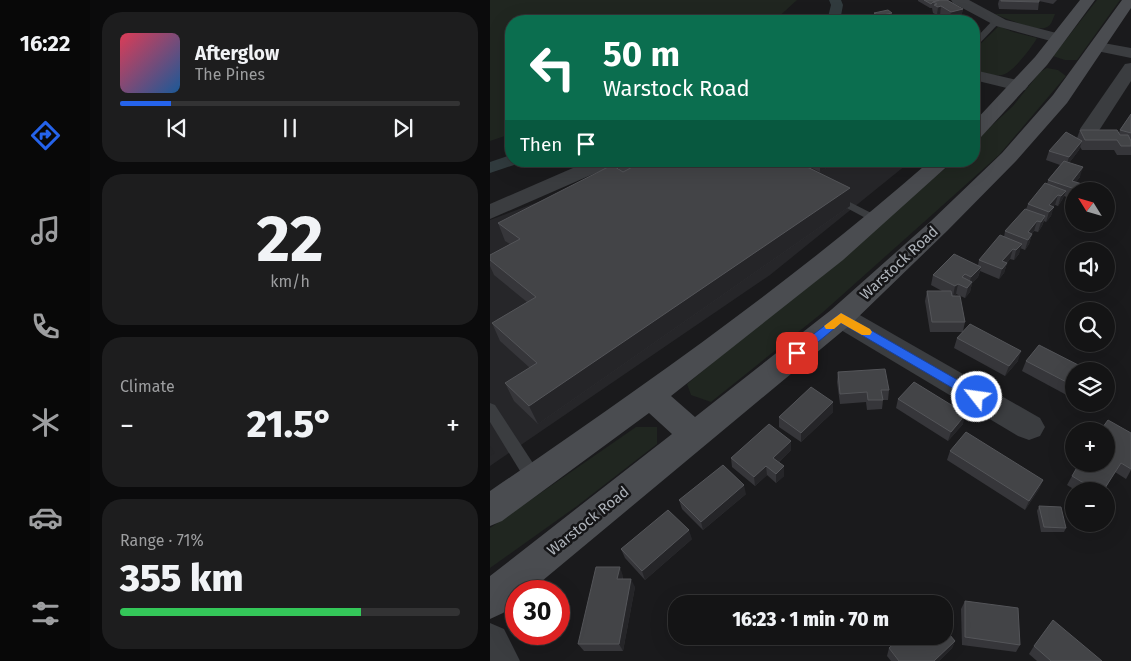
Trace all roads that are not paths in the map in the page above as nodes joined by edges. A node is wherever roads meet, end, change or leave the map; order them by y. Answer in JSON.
{"nodes":[{"id":1,"x":958,"y":0,"type":"edge"},
{"id":2,"x":1088,"y":0,"type":"edge"},
{"id":3,"x":1129,"y":0,"type":"edge"},
{"id":4,"x":997,"y":21,"type":"junction"},
{"id":5,"x":980,"y":38,"type":"edge"},
{"id":6,"x":1058,"y":38,"type":"junction"},
{"id":7,"x":1098,"y":47,"type":"junction"},
{"id":8,"x":1131,"y":53,"type":"edge"},
{"id":9,"x":1061,"y":66,"type":"junction"},
{"id":10,"x":1131,"y":68,"type":"edge"},
{"id":11,"x":980,"y":76,"type":"edge"},
{"id":12,"x":1019,"y":86,"type":"junction"},
{"id":13,"x":1090,"y":119,"type":"dead end"},
{"id":14,"x":980,"y":127,"type":"edge"},
{"id":15,"x":611,"y":167,"type":"edge"},
{"id":16,"x":937,"y":167,"type":"edge"},
{"id":17,"x":823,"y":191,"type":"edge"},
{"id":18,"x":490,"y":212,"type":"edge"},
{"id":19,"x":877,"y":220,"type":"junction"},
{"id":20,"x":841,"y":317,"type":"junction"},
{"id":21,"x":652,"y":396,"type":"junction"},
{"id":22,"x":490,"y":409,"type":"edge"},
{"id":23,"x":1029,"y":427,"type":"dead end"},
{"id":24,"x":694,"y":435,"type":"junction"},
{"id":25,"x":534,"y":479,"type":"junction"},
{"id":26,"x":490,"y":510,"type":"edge"},
{"id":27,"x":490,"y":600,"type":"edge"},
{"id":28,"x":490,"y":643,"type":"edge"},
{"id":29,"x":500,"y":661,"type":"edge"}],
"edges":[{"from":1,"to":4,"type":"street"},
{"from":2,"to":6,"type":"street","name":"Warstock Road"},
{"from":3,"to":7,"type":"street","name":"Warstock Road"},
{"from":4,"to":5,"type":"lane"},
{"from":4,"to":6,"type":"street"},
{"from":6,"to":9,"type":"street","name":"Warstock Road"},
{"from":7,"to":8,"type":"street"},
{"from":7,"to":9,"type":"street","name":"Warstock Road"},
{"from":9,"to":12,"type":"street","name":"Warstock Road"},
{"from":9,"to":20,"type":"street","name":"Warstock Road"},
{"from":10,"to":13,"type":"street"},
{"from":11,"to":12,"type":"street"},
{"from":12,"to":14,"type":"street","name":"Warstock Road"},
{"from":15,"to":18,"type":"street"},
{"from":16,"to":19,"type":"street"},
{"from":17,"to":19,"type":"lane"},
{"from":19,"to":21,"type":"street"},
{"from":20,"to":23,"type":"street"},
{"from":20,"to":24,"type":"street","name":"Warstock Road"},
{"from":21,"to":24,"type":"street"},
{"from":21,"to":25,"type":"street"},
{"from":22,"to":25,"type":"lane"},
{"from":24,"to":27,"type":"street","name":"Warstock Road"},
{"from":25,"to":26,"type":"street"},
{"from":28,"to":29,"type":"street"}]}
